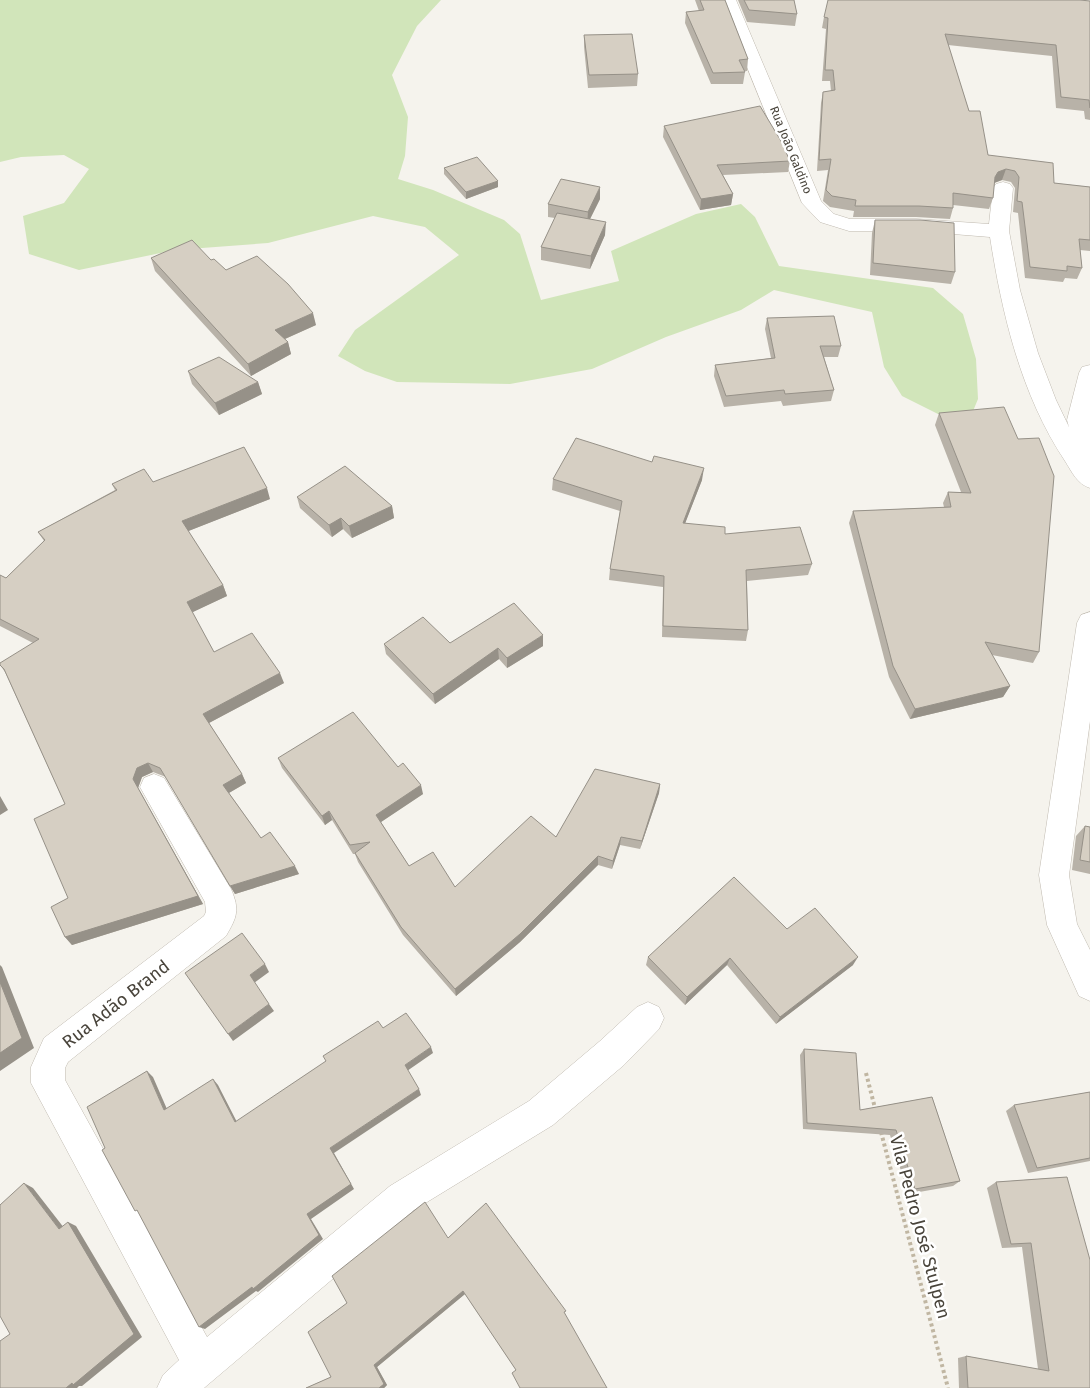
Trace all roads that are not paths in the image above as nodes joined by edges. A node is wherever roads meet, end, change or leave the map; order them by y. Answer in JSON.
{"nodes":[{"id":1,"x":728,"y":0,"type":"edge"},
{"id":2,"x":1004,"y":188,"type":"dead end"},
{"id":3,"x":999,"y":231,"type":"junction"},
{"id":4,"x":1090,"y":373,"type":"edge"},
{"id":5,"x":1090,"y":470,"type":"edge"},
{"id":6,"x":1090,"y":479,"type":"edge"},
{"id":7,"x":1090,"y":623,"type":"edge"},
{"id":8,"x":154,"y":787,"type":"dead end"},
{"id":9,"x":1090,"y":985,"type":"edge"},
{"id":10,"x":648,"y":1018,"type":"dead end"},
{"id":11,"x":202,"y":1365,"type":"junction"},
{"id":12,"x":176,"y":1388,"type":"edge"}],
"edges":[{"from":1,"to":3,"type":"street","name":"Rua João Galdino"},
{"from":2,"to":3,"type":"street"},
{"from":3,"to":6,"type":"street"},
{"from":4,"to":5,"type":"street"},
{"from":7,"to":9,"type":"street"},
{"from":8,"to":11,"type":"street","name":"Rua Adão Brand"},
{"from":10,"to":11,"type":"street"},
{"from":11,"to":12,"type":"street"}]}
